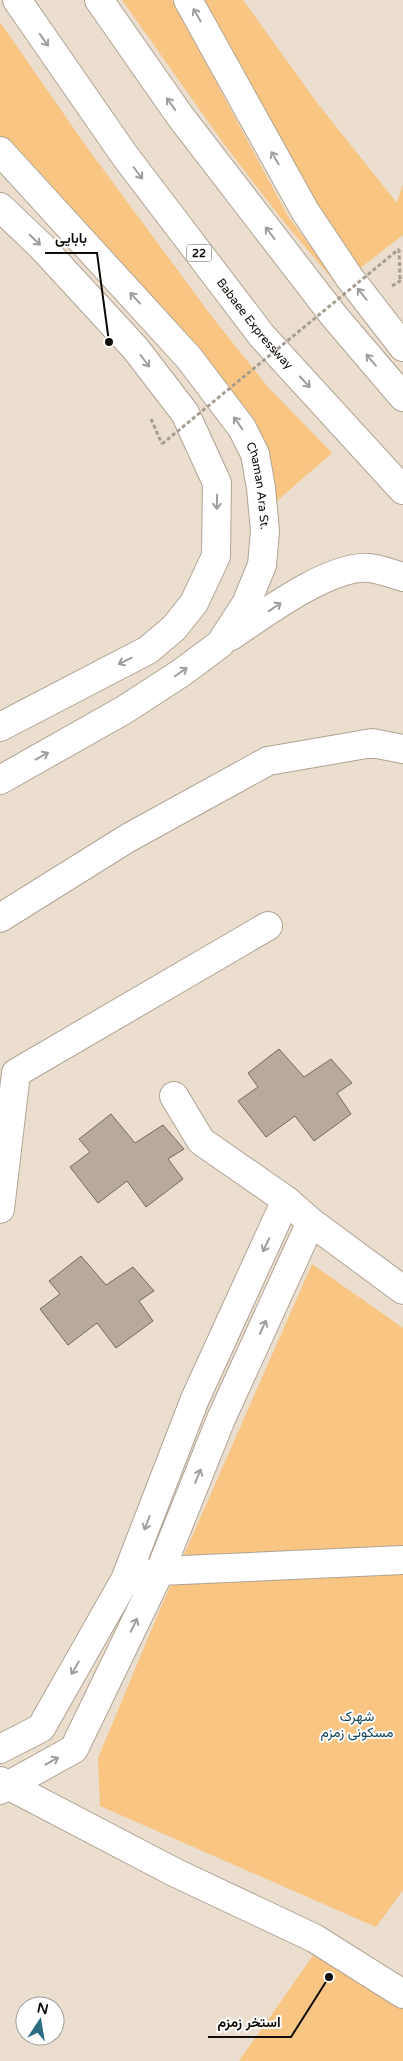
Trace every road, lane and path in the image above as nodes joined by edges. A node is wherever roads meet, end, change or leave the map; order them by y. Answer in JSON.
{"nodes":[{"id":1,"x":17,"y":0,"type":"edge"},
{"id":2,"x":99,"y":0,"type":"edge"},
{"id":3,"x":188,"y":0,"type":"edge"},
{"id":4,"x":0,"y":151,"type":"edge"},
{"id":5,"x":0,"y":207,"type":"edge"},
{"id":6,"x":403,"y":278,"type":"edge"},
{"id":7,"x":403,"y":346,"type":"edge"},
{"id":8,"x":403,"y":397,"type":"edge"},
{"id":9,"x":147,"y":410,"type":"dead end"},
{"id":10,"x":403,"y":490,"type":"edge"},
{"id":11,"x":403,"y":577,"type":"edge"},
{"id":12,"x":220,"y":644,"type":"junction"},
{"id":13,"x":0,"y":727,"type":"edge"},
{"id":14,"x":403,"y":749,"type":"edge"},
{"id":15,"x":0,"y":780,"type":"edge"},
{"id":16,"x":0,"y":918,"type":"edge"},
{"id":17,"x":268,"y":926,"type":"dead end"},
{"id":18,"x":174,"y":1096,"type":"dead end"},
{"id":19,"x":286,"y":1200,"type":"junction"},
{"id":20,"x":0,"y":1209,"type":"edge"},
{"id":21,"x":311,"y":1222,"type":"junction"},
{"id":22,"x":403,"y":1290,"type":"edge"},
{"id":23,"x":195,"y":1399,"type":"junction"},
{"id":24,"x":221,"y":1419,"type":"junction"},
{"id":25,"x":403,"y":1560,"type":"edge"},
{"id":26,"x":160,"y":1571,"type":"junction"},
{"id":27,"x":125,"y":1580,"type":"junction"},
{"id":28,"x":0,"y":1749,"type":"edge"},
{"id":29,"x":3,"y":1785,"type":"edge"},
{"id":30,"x":403,"y":1994,"type":"edge"}],
"edges":[{"from":1,"to":10,"type":"main road","name":"Babaee Expressway","number":"22","one_way":true},
{"from":8,"to":2,"type":"main road","one_way":true},
{"from":7,"to":3,"type":"main road","one_way":true},
{"from":12,"to":4,"type":"main road","name":"Chaman Ara St.","one_way":true},
{"from":5,"to":13,"type":"main road","one_way":true},
{"from":6,"to":9,"type":"path","bridge":true},
{"from":12,"to":11,"type":"main road","one_way":true},
{"from":15,"to":12,"type":"main road","name":"Chaman Ara St.","one_way":true},
{"from":14,"to":16,"type":"main road"},
{"from":17,"to":20,"type":"main road"},
{"from":18,"to":19,"type":"main road"},
{"from":19,"to":21,"type":"main road"},
{"from":19,"to":23,"type":"main road","one_way":true},
{"from":21,"to":22,"type":"main road"},
{"from":24,"to":21,"type":"main road","one_way":true},
{"from":23,"to":24,"type":"main road"},
{"from":23,"to":27,"type":"main road","one_way":true},
{"from":26,"to":24,"type":"main road","one_way":true},
{"from":25,"to":26,"type":"main road"},
{"from":26,"to":27,"type":"main road"},
{"from":29,"to":26,"type":"main road","one_way":true},
{"from":27,"to":28,"type":"main road","one_way":true},
{"from":29,"to":30,"type":"main road"}]}
